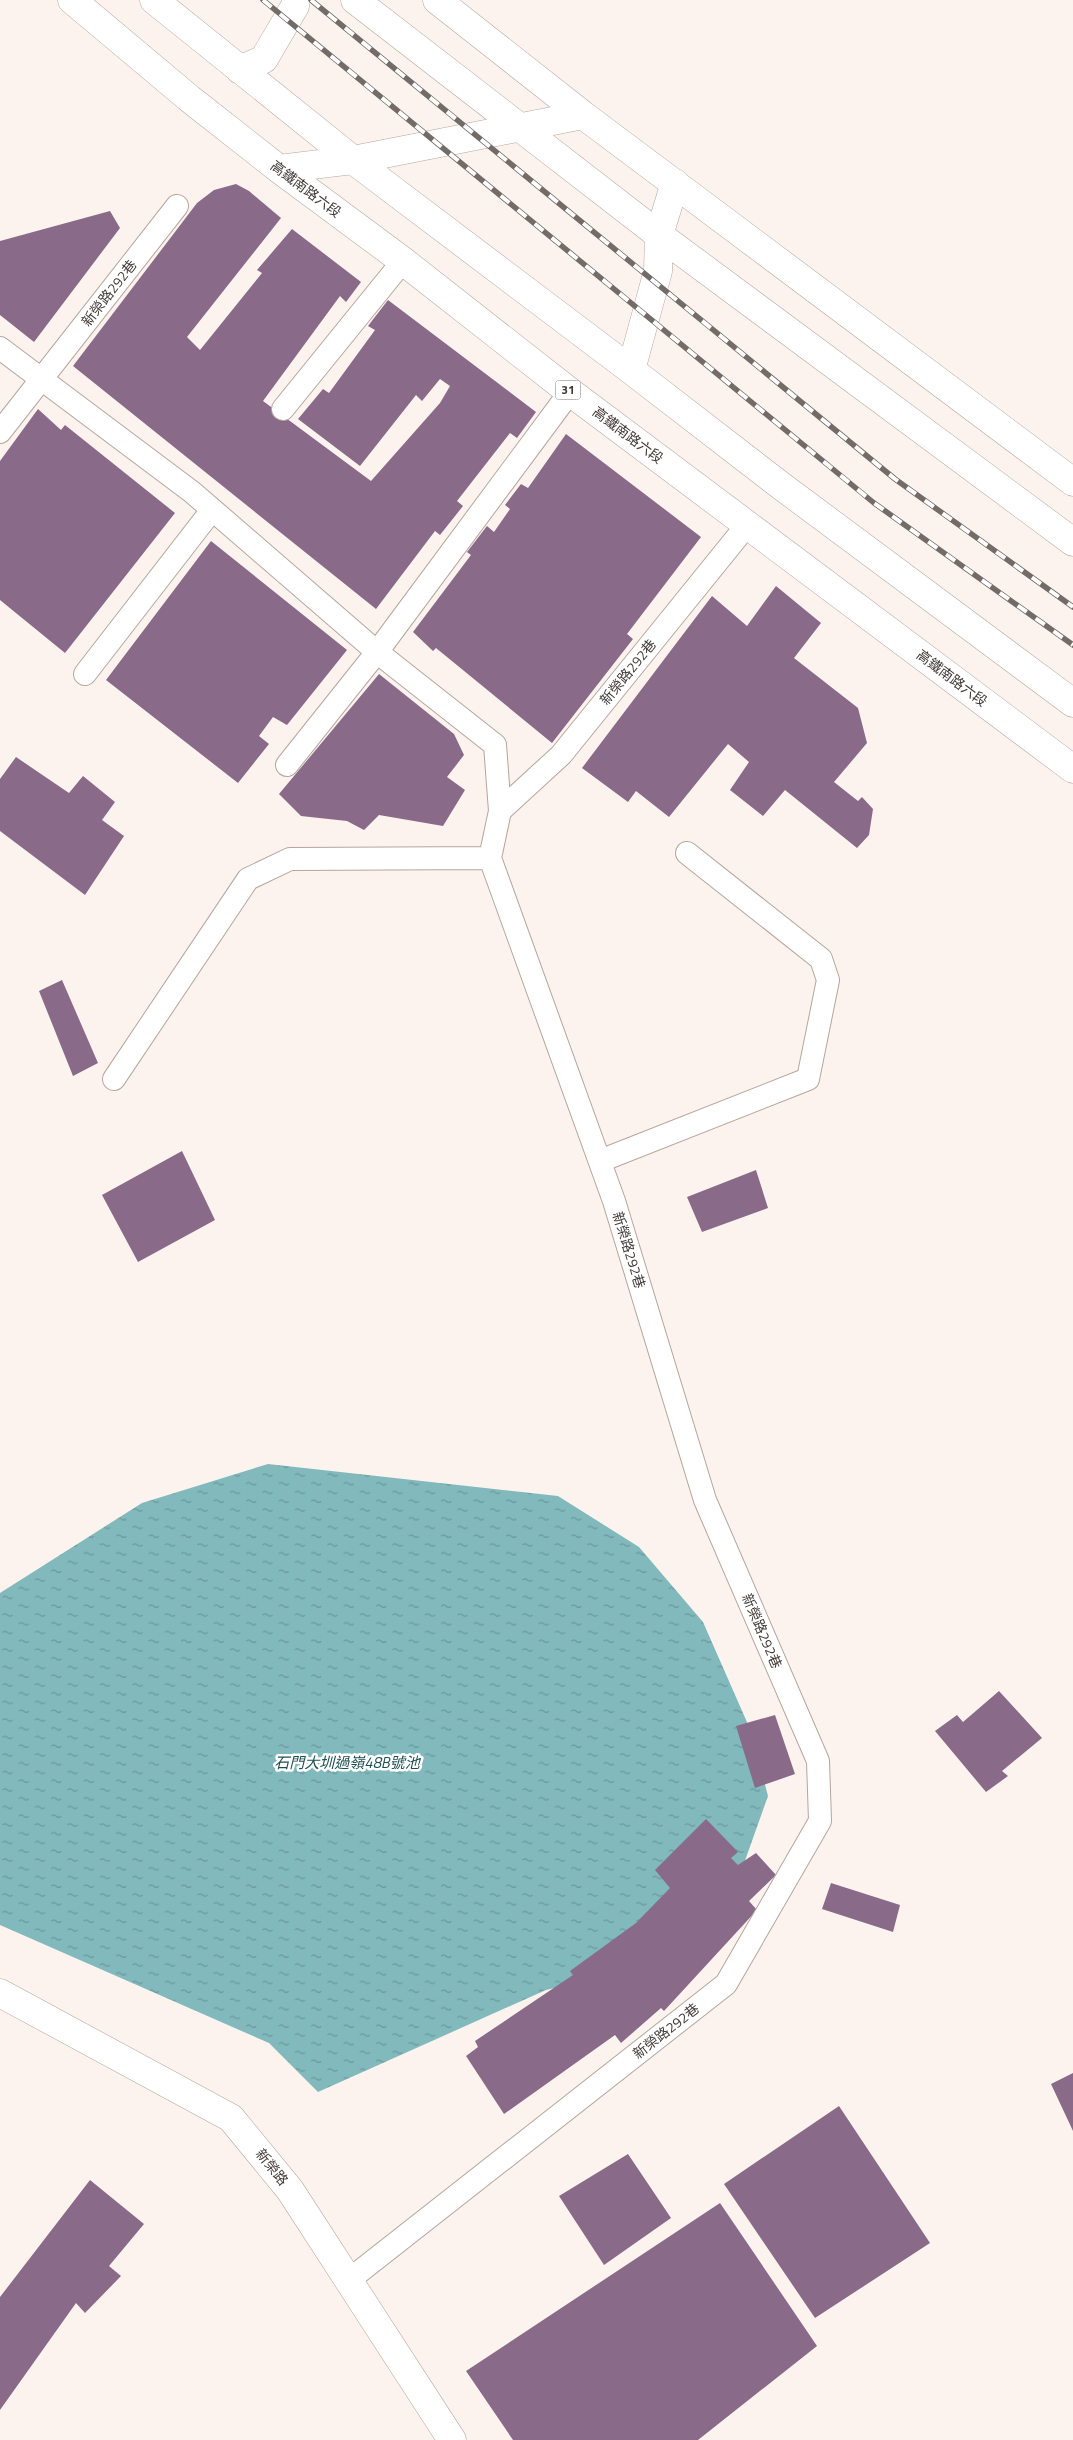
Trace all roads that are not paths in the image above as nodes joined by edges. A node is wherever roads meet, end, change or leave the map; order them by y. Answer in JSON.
{"nodes":[{"id":1,"x":72,"y":0,"type":"edge"},
{"id":2,"x":154,"y":0,"type":"edge"},
{"id":3,"x":296,"y":0,"type":"edge"},
{"id":4,"x":355,"y":0,"type":"edge"},
{"id":5,"x":437,"y":0,"type":"edge"},
{"id":6,"x":240,"y":70,"type":"junction"},
{"id":7,"x":583,"y":115,"type":"junction"},
{"id":8,"x":520,"y":126,"type":"junction"},
{"id":9,"x":353,"y":160,"type":"junction"},
{"id":10,"x":280,"y":169,"type":"junction"},
{"id":11,"x":674,"y":183,"type":"junction"},
{"id":12,"x":177,"y":206,"type":"dead end"},
{"id":13,"x":659,"y":235,"type":"junction"},
{"id":14,"x":403,"y":261,"type":"junction"},
{"id":15,"x":0,"y":348,"type":"edge"},
{"id":16,"x":631,"y":370,"type":"junction"},
{"id":17,"x":41,"y":380,"type":"junction"},
{"id":18,"x":570,"y":392,"type":"junction"},
{"id":19,"x":283,"y":409,"type":"dead end"},
{"id":20,"x":0,"y":432,"type":"edge"},
{"id":21,"x":1073,"y":482,"type":"edge"},
{"id":22,"x":212,"y":510,"type":"junction"},
{"id":23,"x":747,"y":525,"type":"junction"},
{"id":24,"x":1073,"y":542,"type":"edge"},
{"id":25,"x":377,"y":652,"type":"junction"},
{"id":26,"x":85,"y":674,"type":"dead end"},
{"id":27,"x":1073,"y":703,"type":"edge"},
{"id":28,"x":287,"y":765,"type":"dead end"},
{"id":29,"x":1073,"y":769,"type":"edge"},
{"id":30,"x":500,"y":811,"type":"junction"},
{"id":31,"x":687,"y":853,"type":"dead end"},
{"id":32,"x":490,"y":858,"type":"junction"},
{"id":33,"x":114,"y":1079,"type":"dead end"},
{"id":34,"x":600,"y":1161,"type":"junction"},
{"id":35,"x":0,"y":1992,"type":"edge"},
{"id":36,"x":349,"y":2280,"type":"junction"},
{"id":37,"x":452,"y":2440,"type":"edge"}],
"edges":[{"from":1,"to":10,"type":"main road","name":"高鐵南路六段","number":"31"},
{"from":2,"to":6,"type":"main road"},
{"from":3,"to":6,"type":"main road"},
{"from":4,"to":8,"type":"main road"},
{"from":5,"to":7,"type":"main road"},
{"from":6,"to":9,"type":"main road"},
{"from":7,"to":8,"type":"main road"},
{"from":7,"to":11,"type":"main road"},
{"from":8,"to":9,"type":"main road"},
{"from":8,"to":13,"type":"main road"},
{"from":9,"to":10,"type":"main road"},
{"from":9,"to":16,"type":"main road"},
{"from":10,"to":14,"type":"main road","name":"高鐵南路六段","number":"31"},
{"from":11,"to":13,"type":"main road"},
{"from":11,"to":21,"type":"main road"},
{"from":12,"to":17,"type":"lane","name":"新榮路292巷"},
{"from":13,"to":16,"type":"main road"},
{"from":13,"to":24,"type":"main road"},
{"from":14,"to":18,"type":"main road","name":"高鐵南路六段","number":"31"},
{"from":14,"to":19,"type":"lane"},
{"from":15,"to":17,"type":"lane"},
{"from":16,"to":27,"type":"main road"},
{"from":17,"to":20,"type":"lane","name":"新榮路292巷"},
{"from":17,"to":22,"type":"lane"},
{"from":18,"to":23,"type":"main road","name":"高鐵南路六段","number":"31"},
{"from":18,"to":25,"type":"lane"},
{"from":22,"to":25,"type":"lane"},
{"from":22,"to":26,"type":"lane"},
{"from":23,"to":29,"type":"main road","name":"高鐵南路六段","number":"31"},
{"from":23,"to":30,"type":"lane","name":"新榮路292巷"},
{"from":25,"to":28,"type":"lane"},
{"from":25,"to":30,"type":"lane"},
{"from":30,"to":32,"type":"lane"},
{"from":31,"to":34,"type":"lane"},
{"from":32,"to":33,"type":"lane"},
{"from":32,"to":34,"type":"lane","name":"新榮路292巷"},
{"from":34,"to":36,"type":"lane","name":"新榮路292巷"},
{"from":35,"to":36,"type":"main road","name":"新榮路"},
{"from":36,"to":37,"type":"main road","name":"新榮路"}]}
